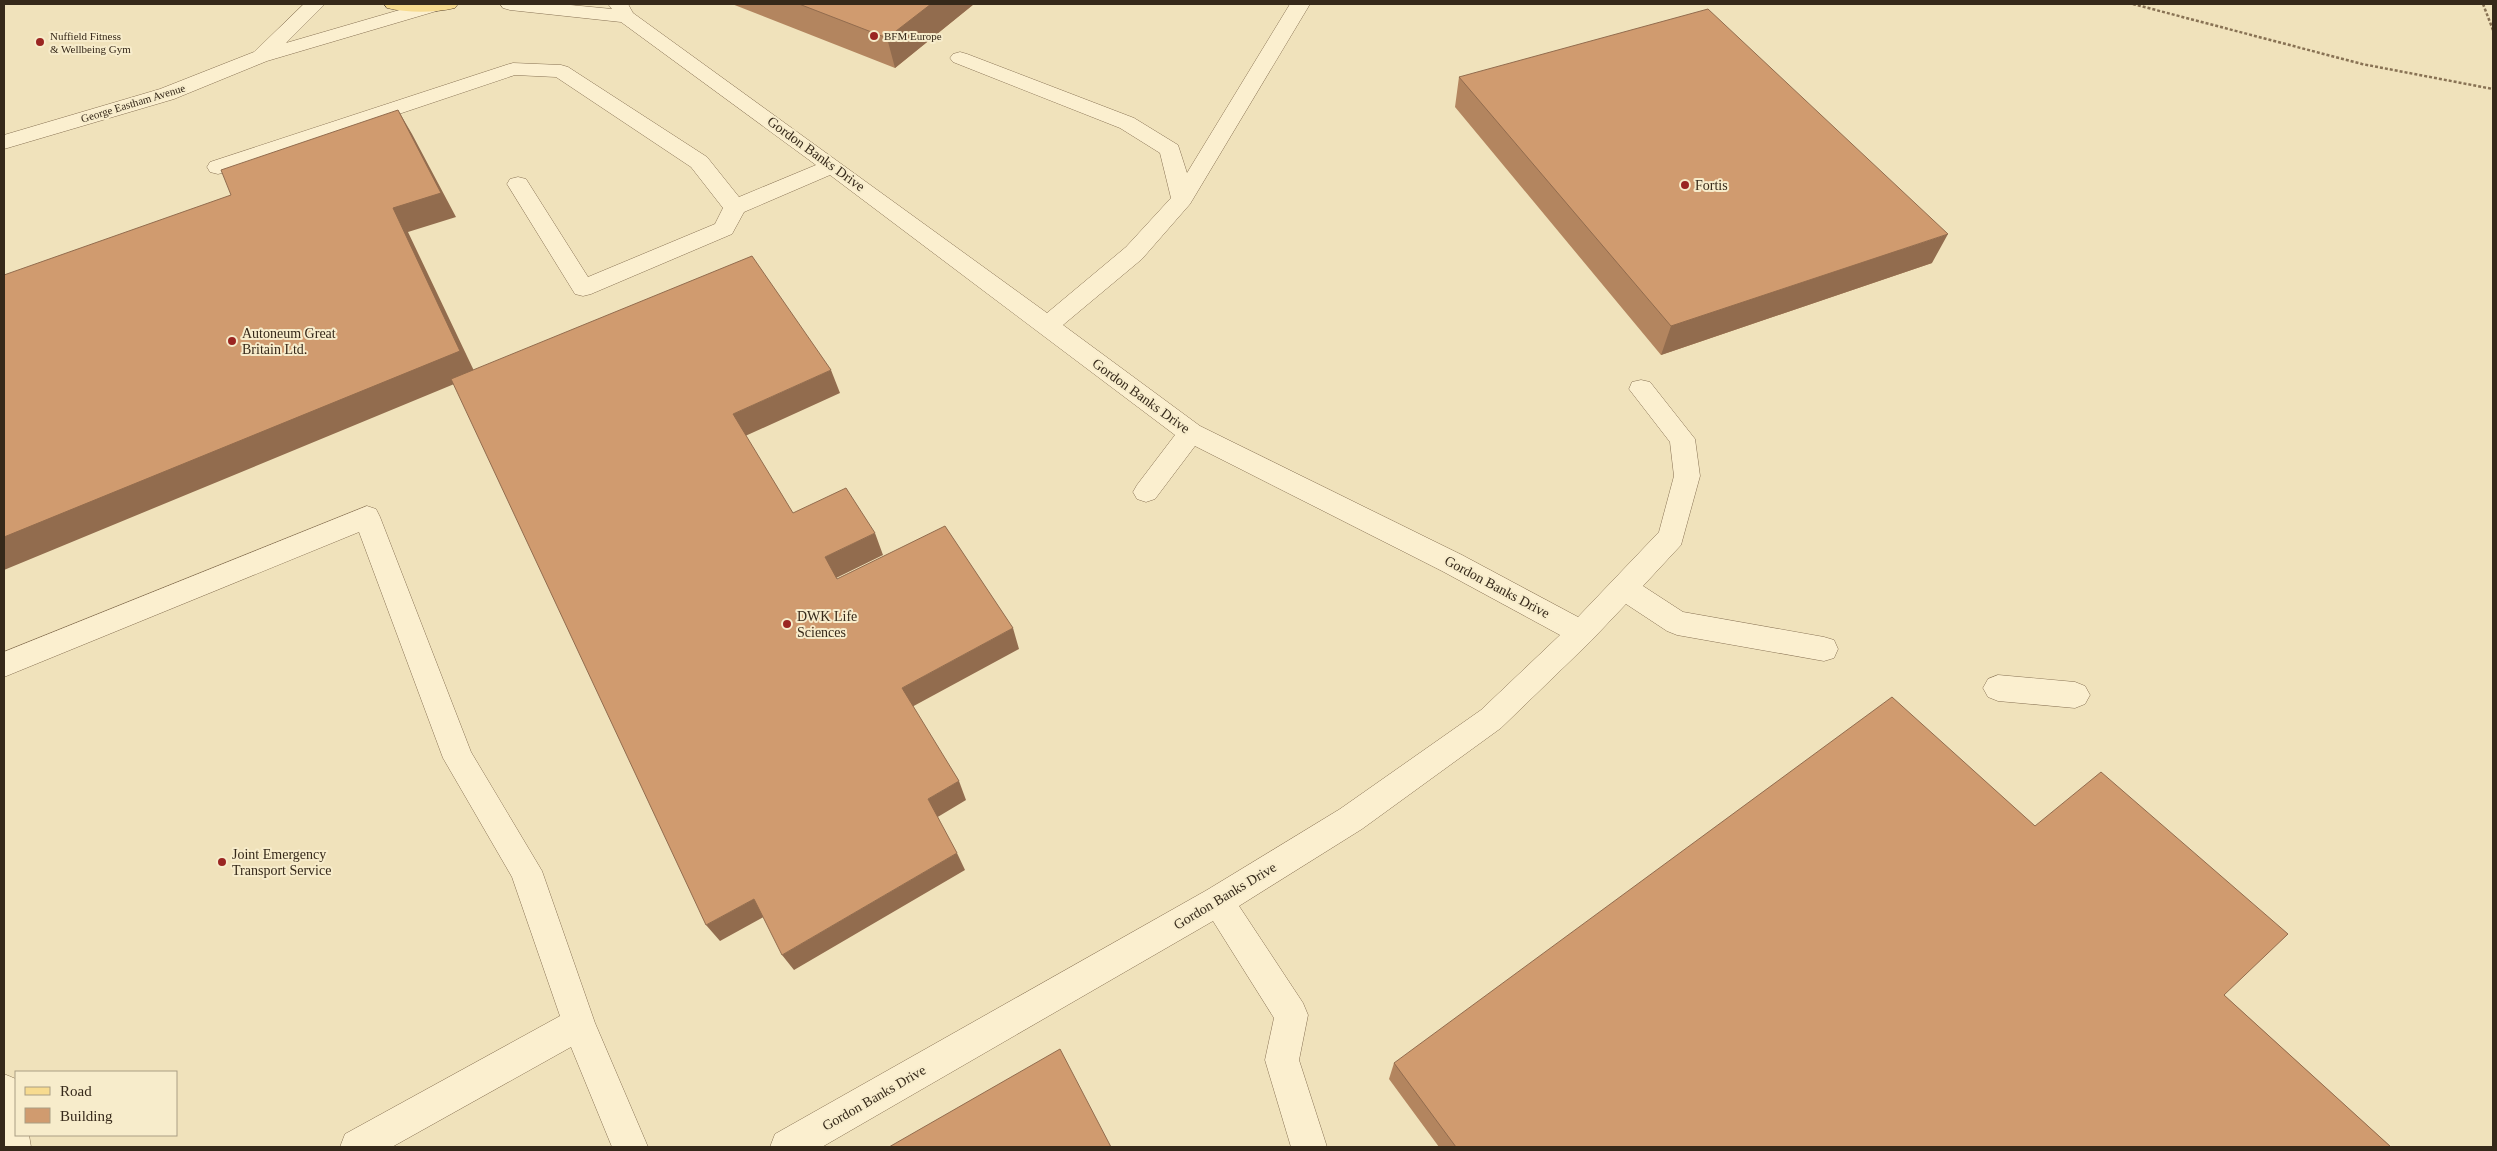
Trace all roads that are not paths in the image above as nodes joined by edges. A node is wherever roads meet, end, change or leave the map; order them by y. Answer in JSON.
{"nodes":[{"id":1,"x":314,"y":4,"type":"edge"},
{"id":2,"x":394,"y":4,"type":"edge"},
{"id":3,"x":510,"y":4,"type":"edge"},
{"id":4,"x":1300,"y":4,"type":"edge"},
{"id":5,"x":440,"y":5,"type":"edge"},
{"id":6,"x":622,"y":10,"type":"edge"},
{"id":7,"x":260,"y":57,"type":"junction"},
{"id":8,"x":960,"y":58,"type":"dead end"},
{"id":9,"x":4,"y":142,"type":"edge"},
{"id":10,"x":218,"y":166,"type":"dead end"},
{"id":11,"x":832,"y":166,"type":"junction"},
{"id":12,"x":518,"y":184,"type":"dead end"},
{"id":13,"x":1182,"y":199,"type":"junction"},
{"id":14,"x":734,"y":207,"type":"junction"},
{"id":15,"x":1047,"y":326,"type":"junction"},
{"id":16,"x":1641,"y":389,"type":"dead end"},
{"id":17,"x":1191,"y":433,"type":"junction"},
{"id":18,"x":1146,"y":492,"type":"dead end"},
{"id":19,"x":1624,"y":588,"type":"junction"},
{"id":20,"x":1581,"y":633,"type":"junction"},
{"id":21,"x":1824,"y":649,"type":"dead end"},
{"id":22,"x":4,"y":665,"type":"edge"},
{"id":23,"x":1998,"y":688,"type":"dead end"},
{"id":24,"x":2075,"y":696,"type":"dead end"},
{"id":25,"x":1218,"y":901,"type":"junction"},
{"id":26,"x":579,"y":1024,"type":"junction"},
{"id":27,"x":4,"y":1091,"type":"edge"},
{"id":28,"x":12,"y":1147,"type":"edge"},
{"id":29,"x":358,"y":1147,"type":"edge"},
{"id":30,"x":630,"y":1147,"type":"edge"},
{"id":31,"x":788,"y":1147,"type":"edge"},
{"id":32,"x":1309,"y":1147,"type":"edge"}],
"edges":[{"from":1,"to":7,"type":"street","name":"George Eastham Avenue"},
{"from":2,"to":5,"type":"main road"},
{"from":3,"to":6,"type":"street"},
{"from":4,"to":13,"type":"street"},
{"from":5,"to":7,"type":"street","name":"George Eastham Avenue"},
{"from":6,"to":11,"type":"street","name":"Gordon Banks Drive"},
{"from":7,"to":9,"type":"street","name":"George Eastham Avenue"},
{"from":8,"to":13,"type":"street"},
{"from":10,"to":14,"type":"street"},
{"from":11,"to":14,"type":"street"},
{"from":11,"to":15,"type":"street","name":"Gordon Banks Drive"},
{"from":12,"to":14,"type":"street"},
{"from":13,"to":15,"type":"street"},
{"from":15,"to":17,"type":"street","name":"Gordon Banks Drive"},
{"from":16,"to":19,"type":"street"},
{"from":17,"to":18,"type":"street"},
{"from":17,"to":20,"type":"street","name":"Gordon Banks Drive"},
{"from":19,"to":20,"type":"street"},
{"from":19,"to":21,"type":"street"},
{"from":20,"to":25,"type":"street","name":"Gordon Banks Drive"},
{"from":22,"to":26,"type":"street"},
{"from":23,"to":24,"type":"street"},
{"from":25,"to":31,"type":"street","name":"Gordon Banks Drive"},
{"from":25,"to":32,"type":"street"},
{"from":26,"to":29,"type":"street"},
{"from":26,"to":30,"type":"street"},
{"from":27,"to":28,"type":"street"}]}
